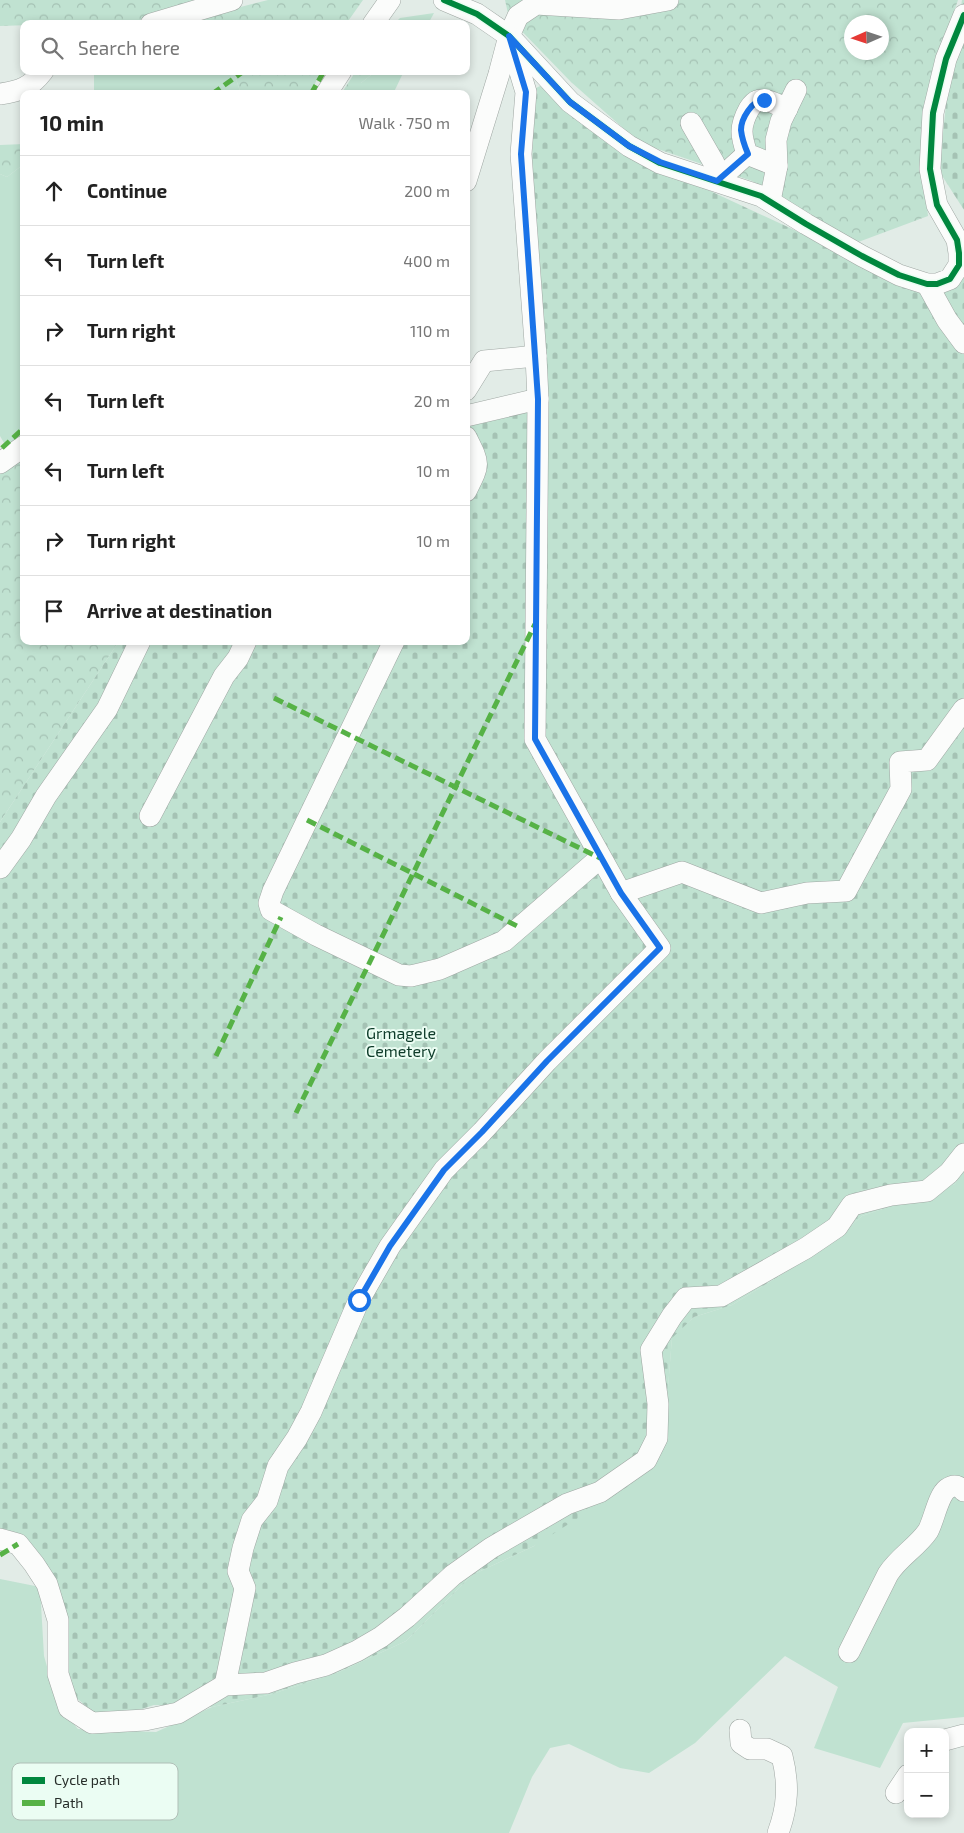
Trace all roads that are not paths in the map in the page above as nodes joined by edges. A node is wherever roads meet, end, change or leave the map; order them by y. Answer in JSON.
{"nodes":[{"id":1,"x":232,"y":0,"type":"edge"},
{"id":2,"x":390,"y":0,"type":"edge"},
{"id":3,"x":444,"y":0,"type":"edge"},
{"id":4,"x":668,"y":0,"type":"edge"},
{"id":5,"x":964,"y":15,"type":"edge"},
{"id":6,"x":164,"y":20,"type":"edge"},
{"id":7,"x":376,"y":20,"type":"edge"},
{"id":8,"x":509,"y":36,"type":"junction"},
{"id":9,"x":40,"y":75,"type":"edge"},
{"id":10,"x":338,"y":75,"type":"edge"},
{"id":11,"x":20,"y":90,"type":"edge"},
{"id":12,"x":21,"y":90,"type":"edge"},
{"id":13,"x":329,"y":90,"type":"edge"},
{"id":14,"x":0,"y":94,"type":"edge"},
{"id":15,"x":691,"y":122,"type":"dead end"},
{"id":16,"x":748,"y":154,"type":"junction"},
{"id":17,"x":777,"y":166,"type":"junction"},
{"id":18,"x":470,"y":168,"type":"edge"},
{"id":19,"x":717,"y":181,"type":"junction"},
{"id":20,"x":770,"y":201,"type":"junction"},
{"id":21,"x":960,"y":239,"type":"edge"},
{"id":22,"x":957,"y":280,"type":"edge"},
{"id":23,"x":927,"y":284,"type":"junction"},
{"id":24,"x":964,"y":343,"type":"edge"},
{"id":25,"x":536,"y":356,"type":"junction"},
{"id":26,"x":470,"y":384,"type":"edge"},
{"id":27,"x":538,"y":399,"type":"junction"},
{"id":28,"x":470,"y":415,"type":"edge"},
{"id":29,"x":470,"y":446,"type":"edge"},
{"id":30,"x":20,"y":449,"type":"edge"},
{"id":31,"x":0,"y":463,"type":"edge"},
{"id":32,"x":470,"y":482,"type":"edge"},
{"id":33,"x":138,"y":645,"type":"edge"},
{"id":34,"x":244,"y":645,"type":"edge"},
{"id":35,"x":392,"y":645,"type":"edge"},
{"id":36,"x":964,"y":709,"type":"edge"},
{"id":37,"x":150,"y":816,"type":"dead end"},
{"id":38,"x":600,"y":858,"type":"junction"},
{"id":39,"x":0,"y":868,"type":"edge"},
{"id":40,"x":621,"y":893,"type":"junction"},
{"id":41,"x":964,"y":1154,"type":"edge"},
{"id":42,"x":964,"y":1491,"type":"edge"},
{"id":43,"x":0,"y":1539,"type":"edge"},
{"id":44,"x":849,"y":1652,"type":"dead end"},
{"id":45,"x":225,"y":1685,"type":"junction"},
{"id":46,"x":740,"y":1730,"type":"dead end"},
{"id":47,"x":964,"y":1735,"type":"edge"},
{"id":48,"x":949,"y":1739,"type":"edge"},
{"id":49,"x":904,"y":1781,"type":"edge"},
{"id":50,"x":896,"y":1793,"type":"dead end"},
{"id":51,"x":778,"y":1833,"type":"edge"}],
"edges":[{"from":1,"to":6,"type":"street"},
{"from":2,"to":7,"type":"street"},
{"from":3,"to":8,"type":"street"},
{"from":4,"to":8,"type":"street"},
{"from":5,"to":21,"type":"street"},
{"from":8,"to":18,"type":"street"},
{"from":8,"to":19,"type":"street"},
{"from":8,"to":25,"type":"street"},
{"from":9,"to":12,"type":"street"},
{"from":10,"to":13,"type":"street"},
{"from":11,"to":14,"type":"street"},
{"from":15,"to":19,"type":"street"},
{"from":16,"to":17,"type":"street"},
{"from":16,"to":17,"type":"street"},
{"from":16,"to":19,"type":"street"},
{"from":17,"to":20,"type":"street"},
{"from":19,"to":20,"type":"street"},
{"from":20,"to":23,"type":"street"},
{"from":21,"to":22,"type":"street"},
{"from":22,"to":23,"type":"street"},
{"from":23,"to":24,"type":"street"},
{"from":25,"to":26,"type":"street"},
{"from":25,"to":27,"type":"street"},
{"from":27,"to":28,"type":"street"},
{"from":27,"to":38,"type":"street"},
{"from":29,"to":32,"type":"street"},
{"from":30,"to":31,"type":"street"},
{"from":33,"to":39,"type":"street"},
{"from":34,"to":37,"type":"street"},
{"from":35,"to":38,"type":"street"},
{"from":36,"to":40,"type":"street"},
{"from":38,"to":40,"type":"street"},
{"from":40,"to":45,"type":"street"},
{"from":41,"to":45,"type":"street"},
{"from":42,"to":44,"type":"street"},
{"from":43,"to":45,"type":"street"},
{"from":46,"to":51,"type":"street"},
{"from":47,"to":48,"type":"street"},
{"from":49,"to":50,"type":"street"}]}
